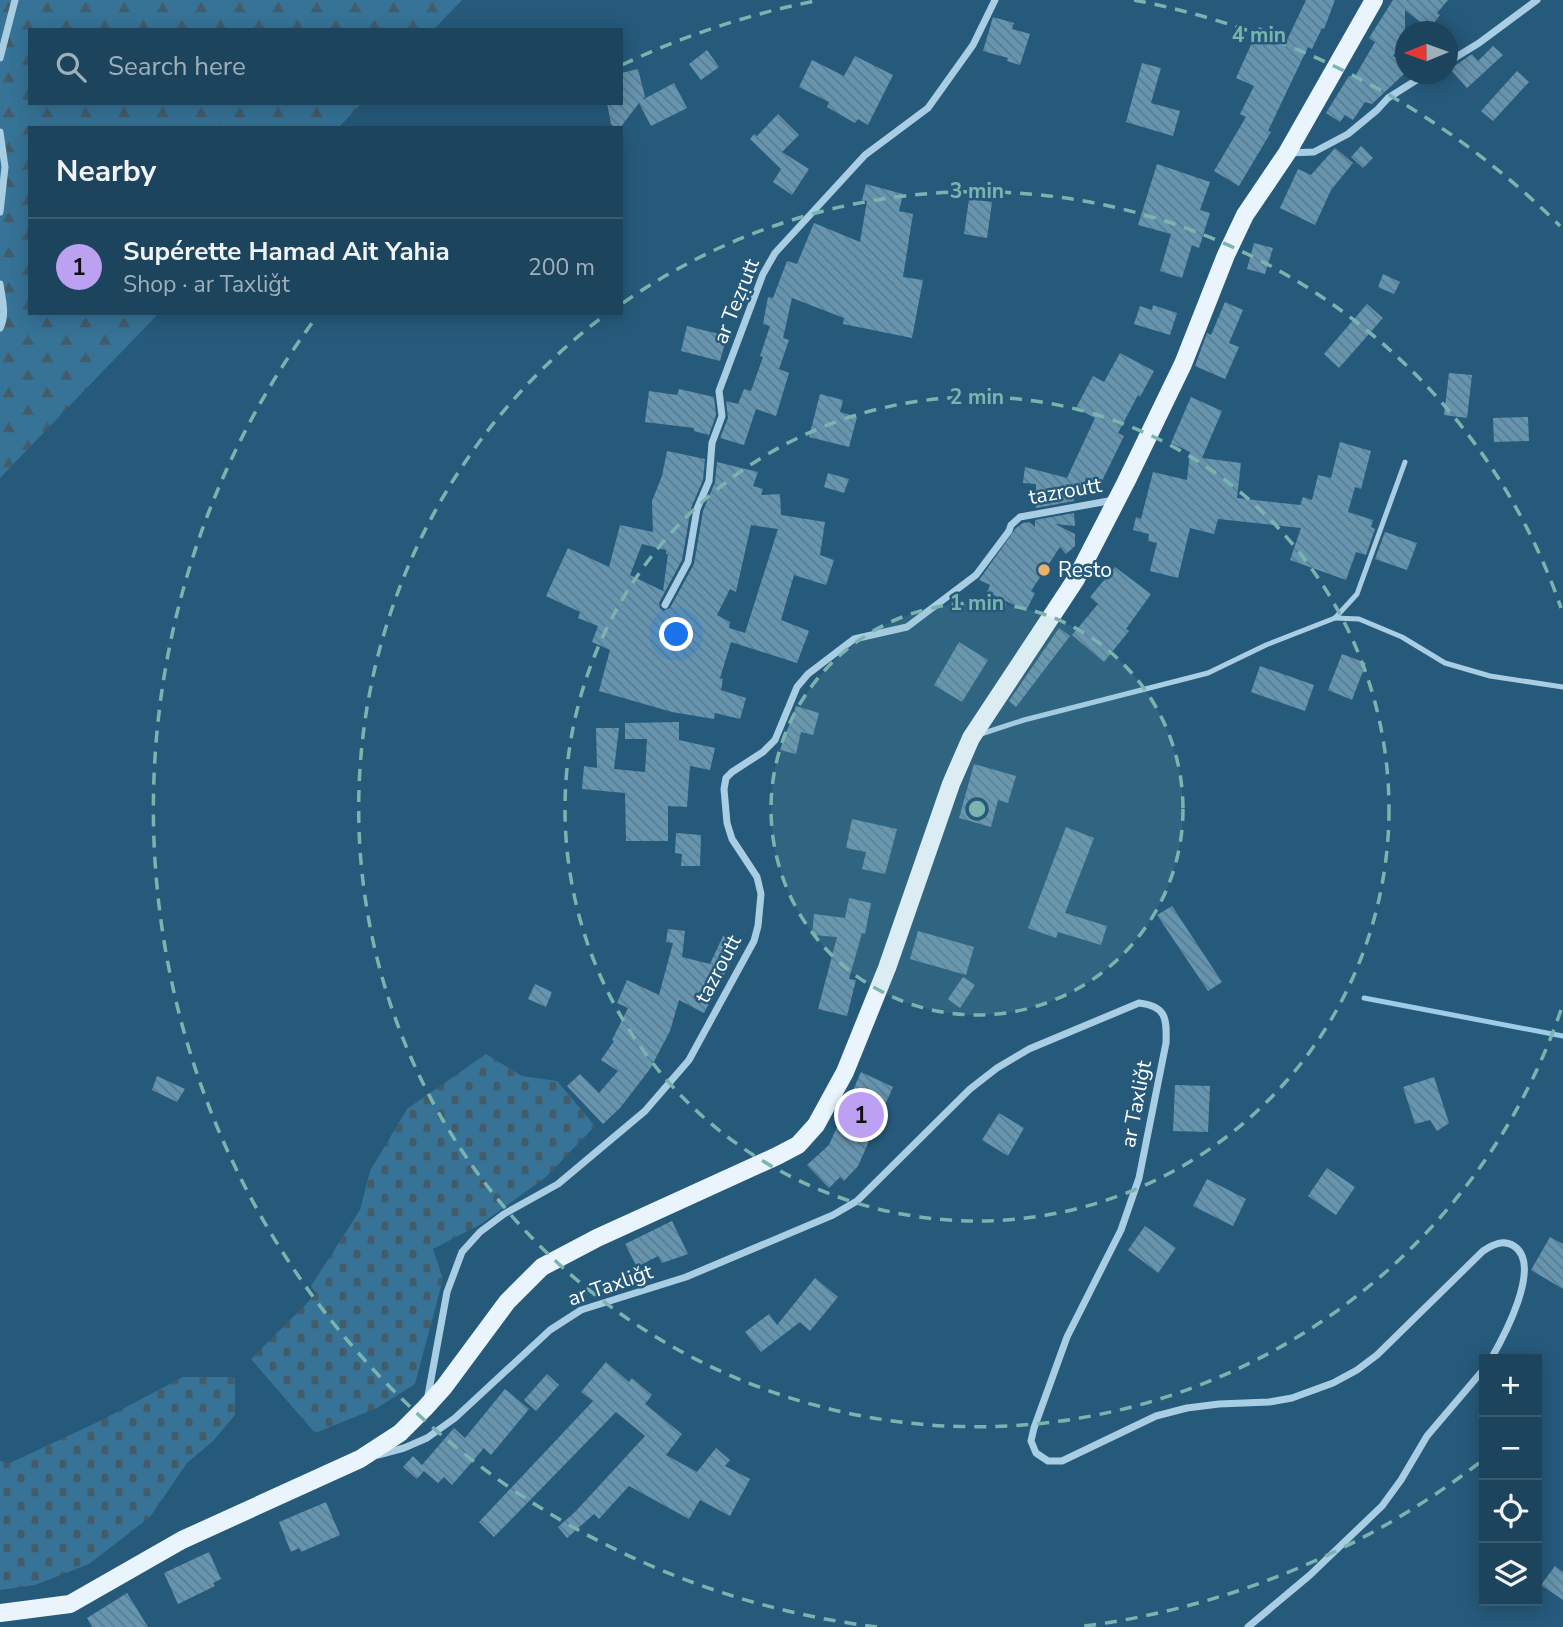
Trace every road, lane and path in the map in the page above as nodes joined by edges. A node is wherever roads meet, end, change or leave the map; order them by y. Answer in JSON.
{"nodes":[{"id":1,"x":15,"y":0,"type":"edge"},
{"id":2,"x":995,"y":0,"type":"edge"},
{"id":3,"x":1374,"y":0,"type":"edge"},
{"id":4,"x":1537,"y":0,"type":"edge"},
{"id":5,"x":1458,"y":55,"type":"edge"},
{"id":6,"x":0,"y":58,"type":"edge"},
{"id":7,"x":1410,"y":84,"type":"edge"},
{"id":8,"x":0,"y":132,"type":"edge"},
{"id":9,"x":1287,"y":153,"type":"junction"},
{"id":10,"x":0,"y":212,"type":"edge"},
{"id":11,"x":0,"y":284,"type":"edge"},
{"id":12,"x":0,"y":328,"type":"edge"},
{"id":13,"x":1405,"y":462,"type":"dead end"},
{"id":14,"x":1117,"y":499,"type":"junction"},
{"id":15,"x":666,"y":605,"type":"dead end"},
{"id":16,"x":1335,"y":618,"type":"junction"},
{"id":17,"x":1563,"y":687,"type":"edge"},
{"id":18,"x":971,"y":738,"type":"junction"},
{"id":19,"x":1494,"y":1354,"type":"edge"},
{"id":20,"x":1479,"y":1375,"type":"edge"},
{"id":21,"x":425,"y":1408,"type":"junction"},
{"id":22,"x":360,"y":1460,"type":"junction"},
{"id":23,"x":0,"y":1613,"type":"edge"},
{"id":24,"x":1248,"y":1627,"type":"edge"}],
"edges":[{"from":1,"to":6,"type":"street"},
{"from":2,"to":15,"type":"street","name":"ar Teẓṛutt"},
{"from":3,"to":9,"type":"main road"},
{"from":4,"to":5,"type":"street"},
{"from":7,"to":9,"type":"street"},
{"from":8,"to":10,"type":"street"},
{"from":9,"to":14,"type":"main road"},
{"from":11,"to":12,"type":"street"},
{"from":13,"to":16,"type":"lane"},
{"from":14,"to":18,"type":"main road"},
{"from":14,"to":21,"type":"street","name":"tazroutt"},
{"from":16,"to":17,"type":"lane"},
{"from":16,"to":18,"type":"lane"},
{"from":18,"to":21,"type":"main road"},
{"from":19,"to":22,"type":"street","name":"ar Taxliǧt"},
{"from":20,"to":24,"type":"street"},
{"from":21,"to":22,"type":"main road"},
{"from":22,"to":23,"type":"main road"}]}
